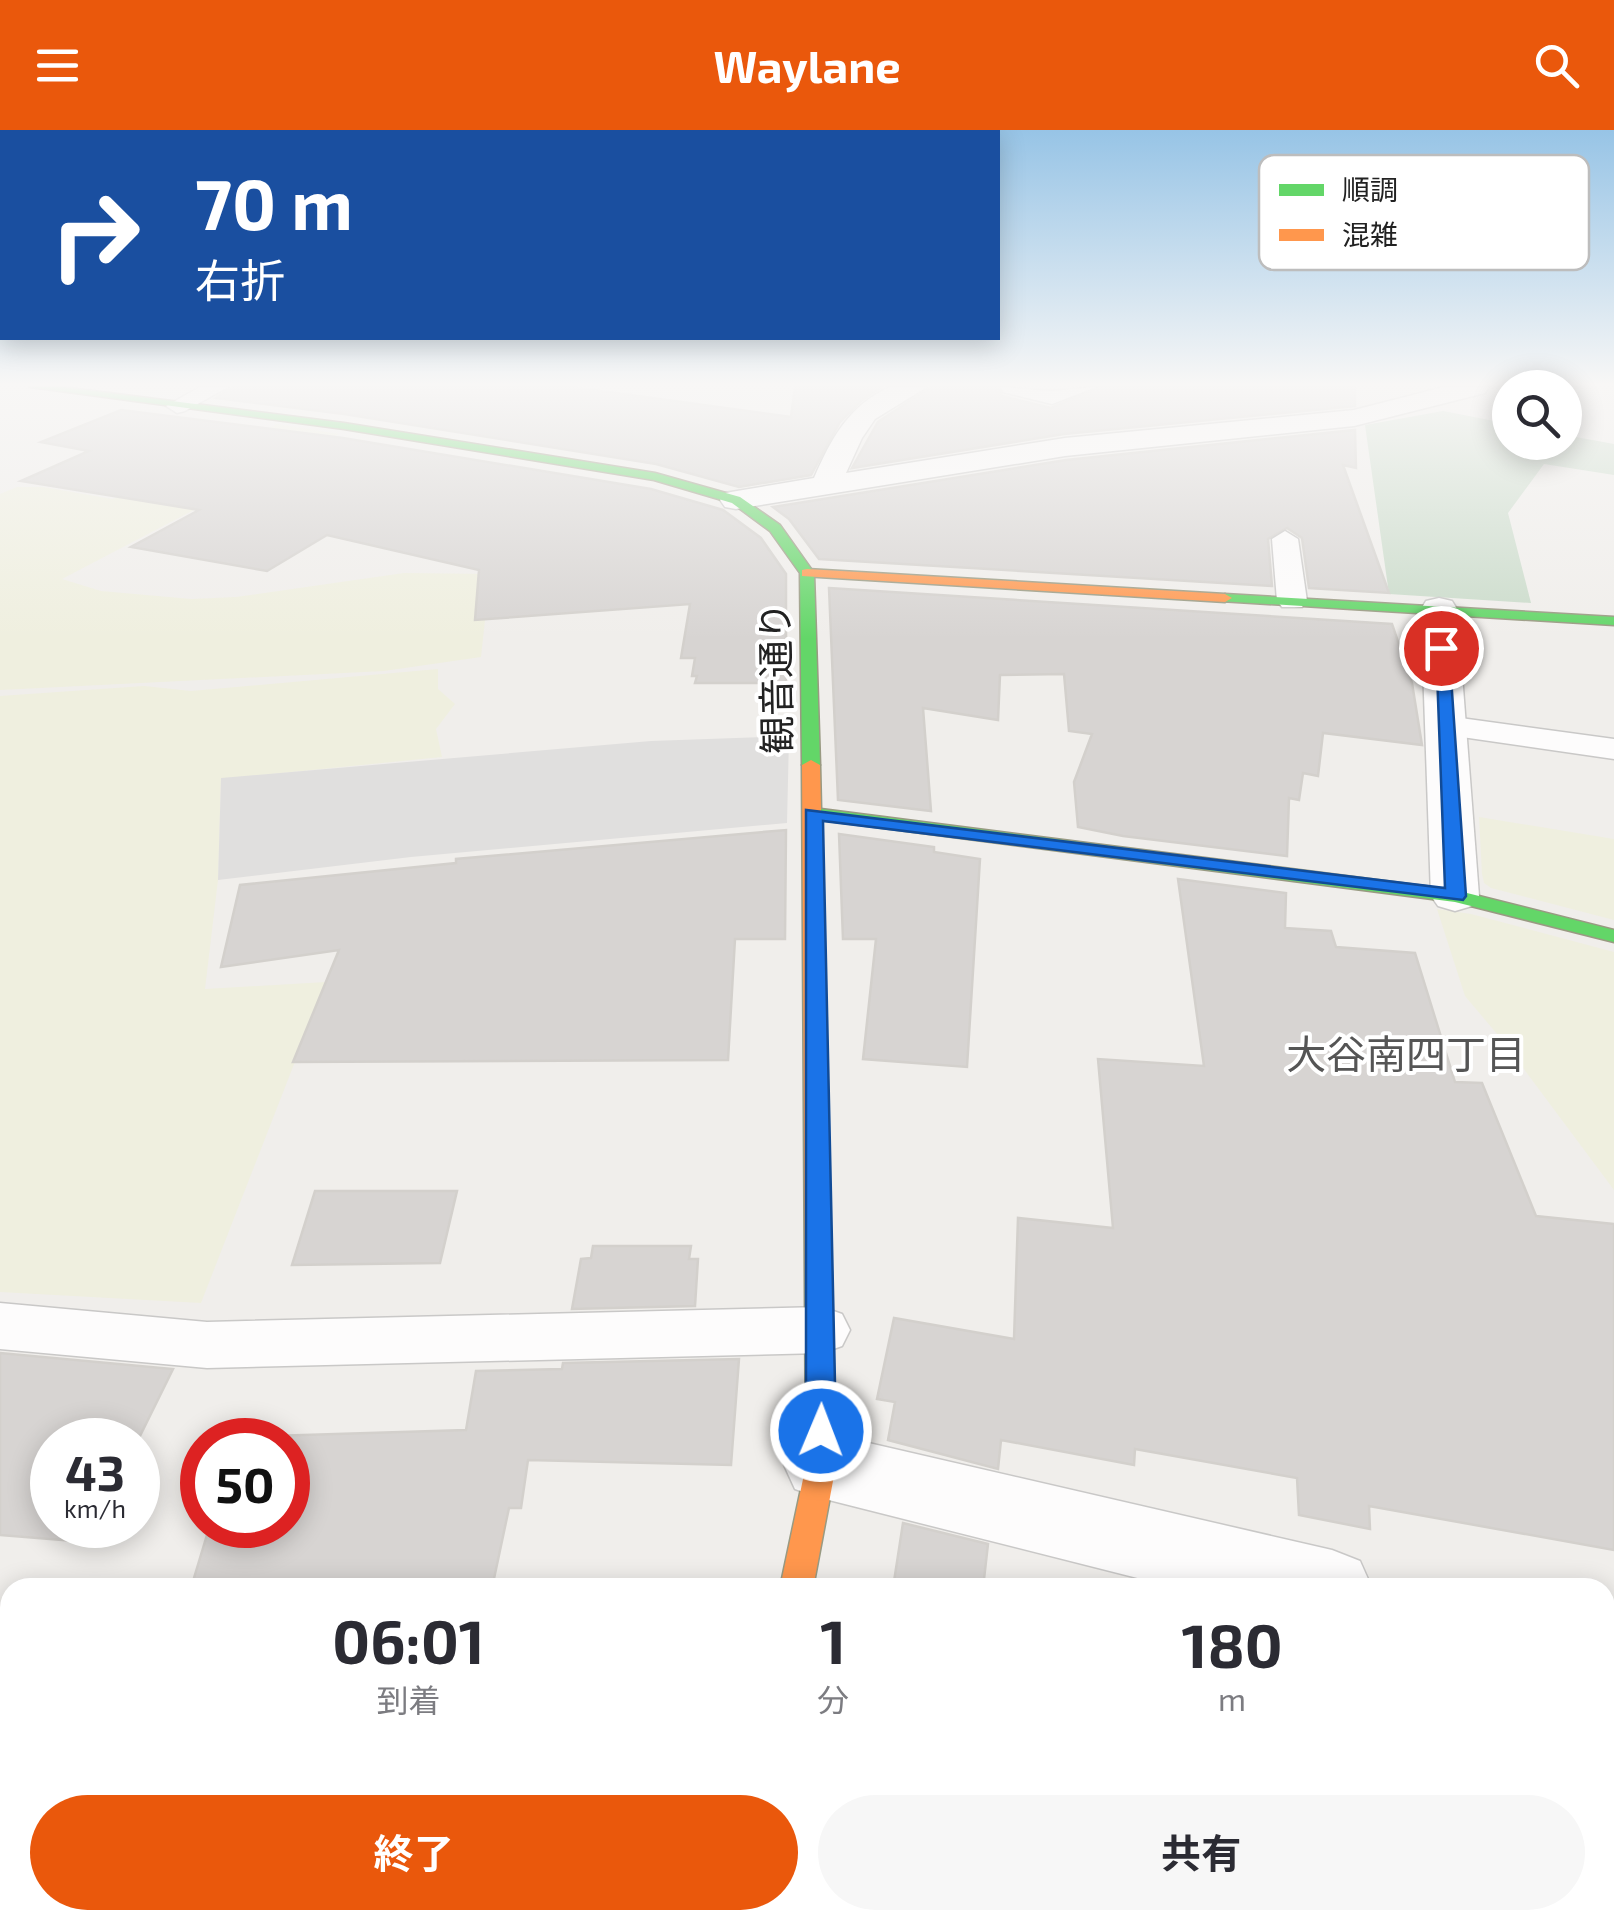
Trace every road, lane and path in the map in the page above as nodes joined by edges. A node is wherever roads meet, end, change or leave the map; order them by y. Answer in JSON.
{"nodes":[{"id":1,"x":617,"y":471,"type":"edge"},
{"id":2,"x":833,"y":471,"type":"edge"},
{"id":3,"x":925,"y":471,"type":"edge"},
{"id":4,"x":826,"y":488,"type":"junction"},
{"id":5,"x":736,"y":500,"type":"junction"},
{"id":6,"x":1285,"y":538,"type":"dead end"},
{"id":7,"x":808,"y":573,"type":"junction"},
{"id":8,"x":1292,"y":601,"type":"junction"},
{"id":9,"x":1439,"y":609,"type":"junction"},
{"id":10,"x":1614,"y":621,"type":"edge"},
{"id":11,"x":1446,"y":726,"type":"junction"},
{"id":12,"x":1614,"y":749,"type":"edge"},
{"id":13,"x":813,"y":814,"type":"junction"},
{"id":14,"x":1456,"y":896,"type":"junction"},
{"id":15,"x":1614,"y":936,"type":"edge"},
{"id":16,"x":0,"y":1326,"type":"edge"},
{"id":17,"x":822,"y":1330,"type":"junction"},
{"id":18,"x":820,"y":1465,"type":"junction"},
{"id":19,"x":798,"y":1578,"type":"edge"},
{"id":20,"x":1290,"y":1578,"type":"edge"}],
"edges":[{"from":1,"to":5,"type":"main road","name":"観音通り"},
{"from":2,"to":4,"type":"street"},
{"from":3,"to":4,"type":"street"},
{"from":4,"to":5,"type":"street"},
{"from":5,"to":7,"type":"main road","name":"観音通り"},
{"from":6,"to":8,"type":"lane"},
{"from":7,"to":8,"type":"main road"},
{"from":7,"to":13,"type":"main road","name":"観音通り"},
{"from":8,"to":9,"type":"main road"},
{"from":9,"to":10,"type":"main road"},
{"from":9,"to":11,"type":"street"},
{"from":11,"to":12,"type":"lane"},
{"from":11,"to":14,"type":"street"},
{"from":13,"to":14,"type":"main road"},
{"from":13,"to":17,"type":"main road","name":"観音通り"},
{"from":14,"to":15,"type":"main road"},
{"from":16,"to":17,"type":"lane"},
{"from":17,"to":18,"type":"main road","name":"観音通り"},
{"from":18,"to":19,"type":"main road","name":"観音通り"},
{"from":18,"to":20,"type":"street"}]}
